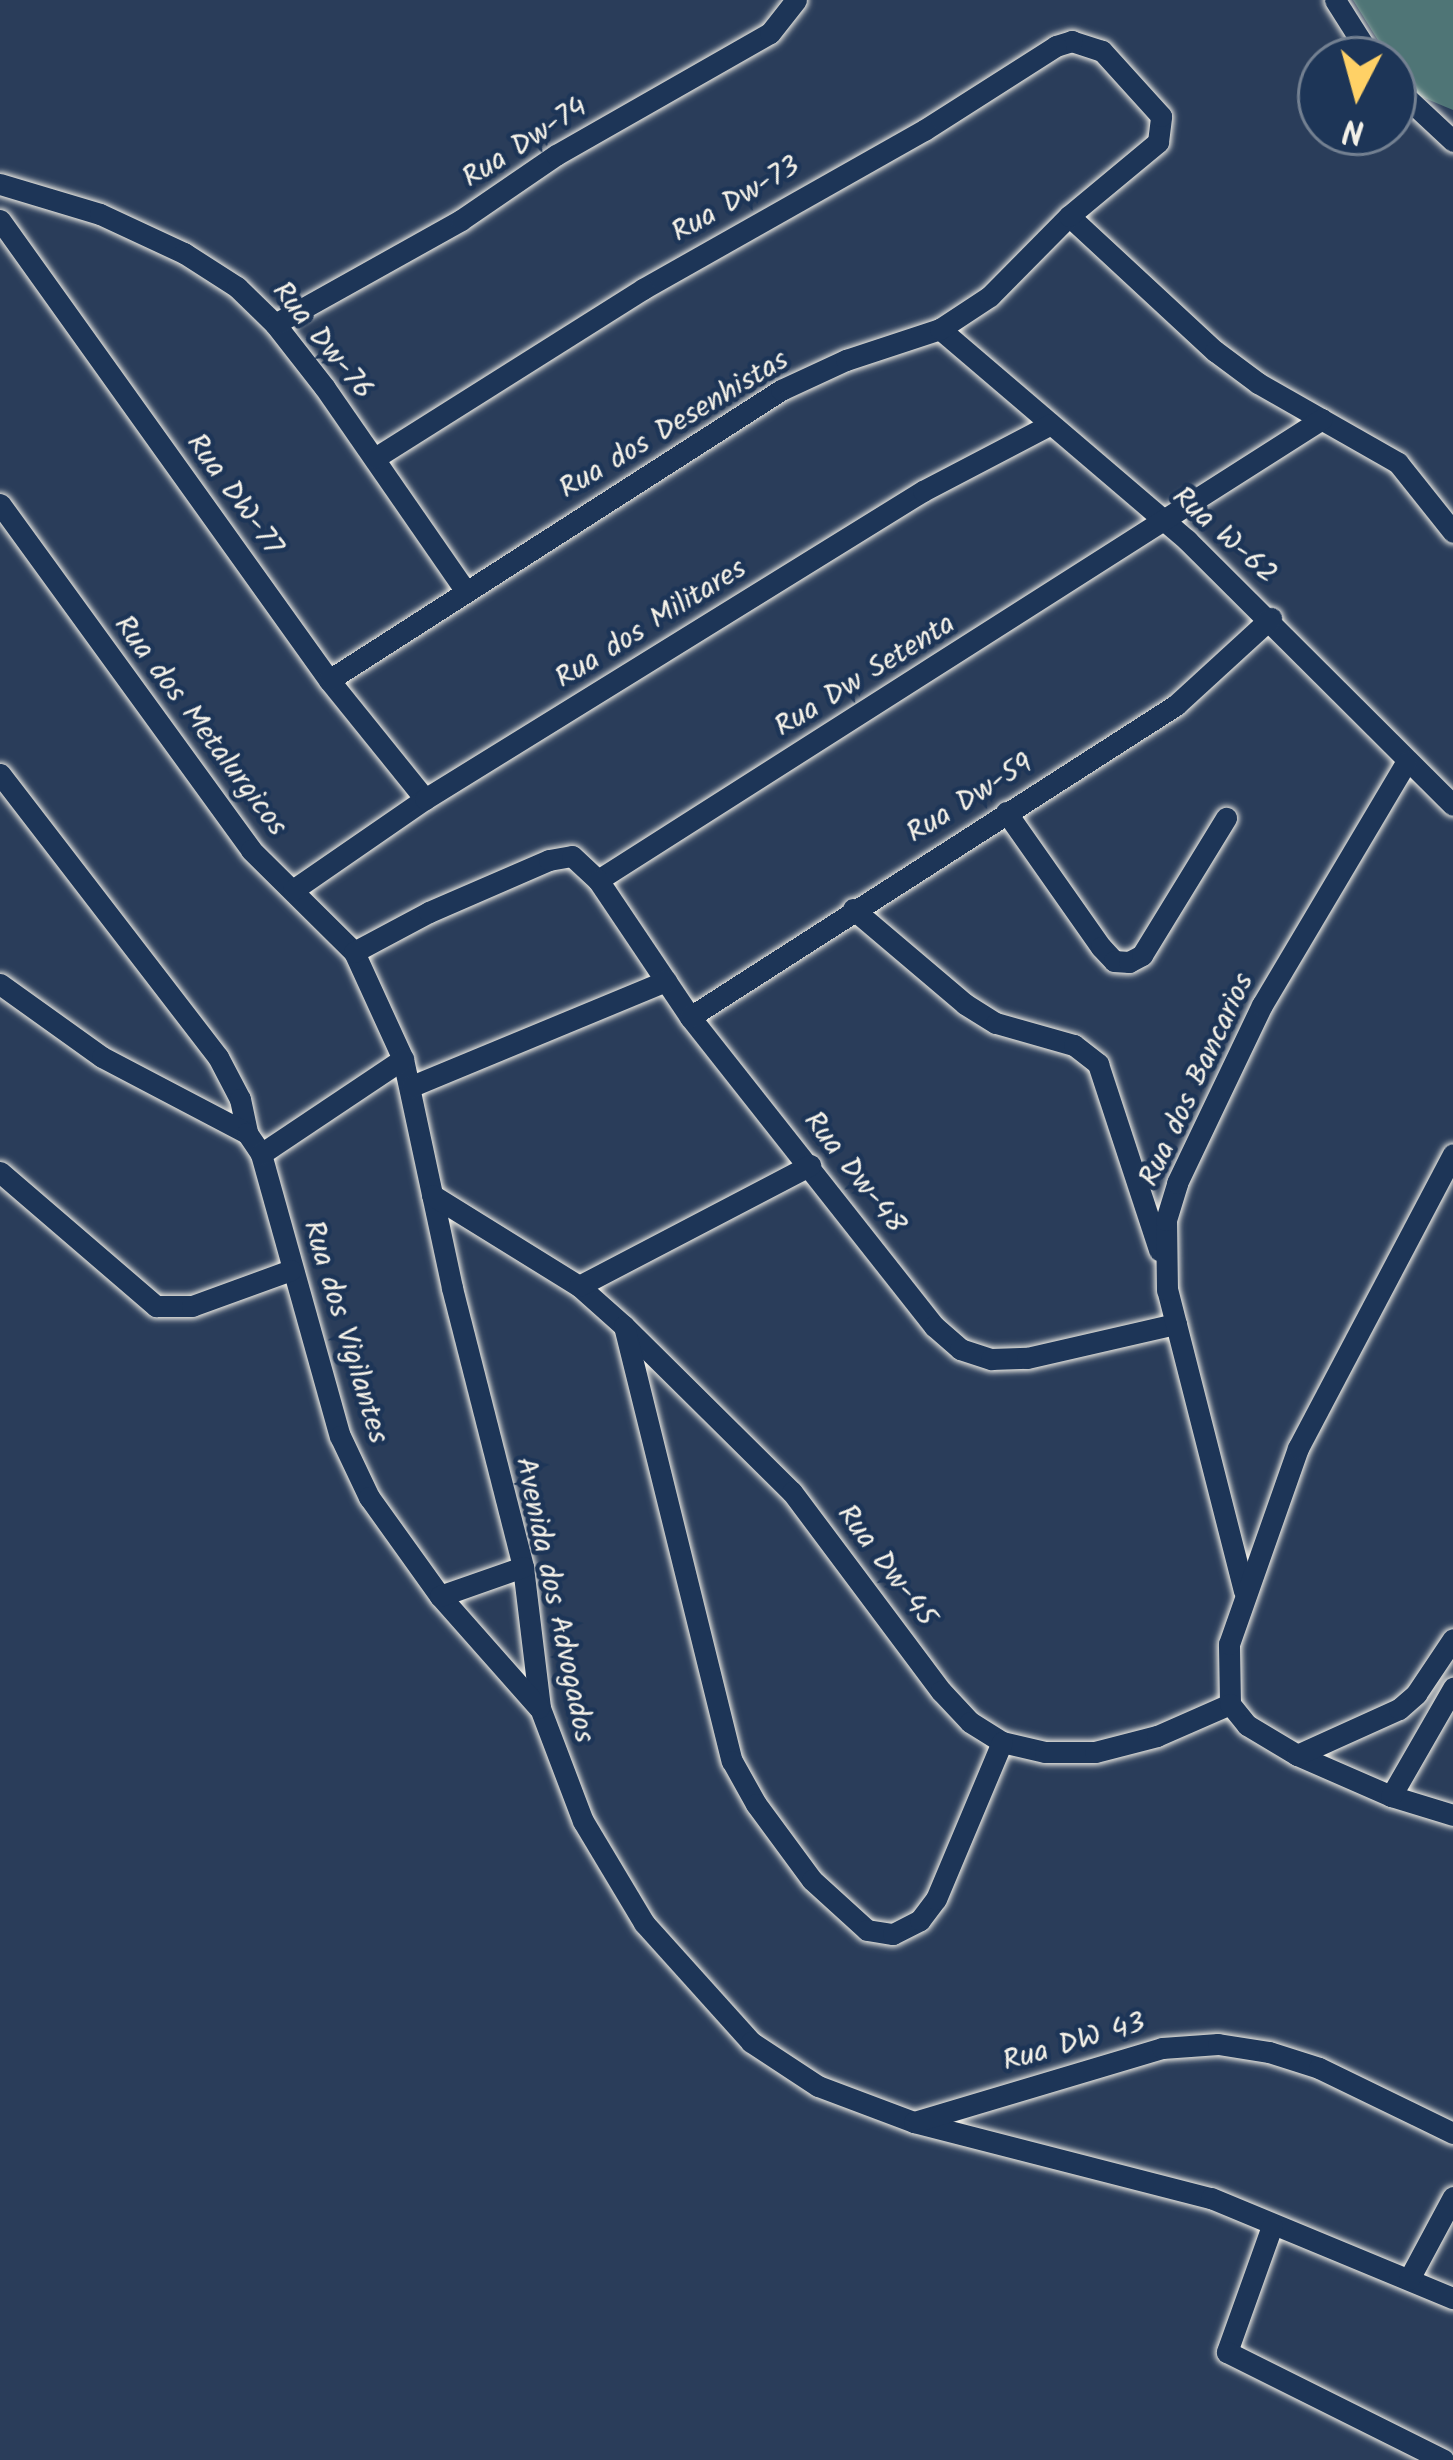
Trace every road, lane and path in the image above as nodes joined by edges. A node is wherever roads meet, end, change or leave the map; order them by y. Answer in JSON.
{"nodes":[{"id":1,"x":796,"y":0,"type":"edge"},
{"id":2,"x":1335,"y":0,"type":"edge"},
{"id":3,"x":1358,"y":36,"type":"edge"},
{"id":4,"x":1132,"y":77,"type":"joint"},
{"id":5,"x":1417,"y":107,"type":"edge"},
{"id":6,"x":1453,"y":141,"type":"edge"},
{"id":7,"x":0,"y":184,"type":"edge"},
{"id":8,"x":1069,"y":216,"type":"junction"},
{"id":9,"x":0,"y":220,"type":"edge"},
{"id":10,"x":275,"y":324,"type":"junction"},
{"id":11,"x":940,"y":329,"type":"junction"},
{"id":12,"x":1322,"y":419,"type":"junction"},
{"id":13,"x":1051,"y":424,"type":"junction"},
{"id":14,"x":375,"y":458,"type":"junction"},
{"id":15,"x":0,"y":504,"type":"edge"},
{"id":16,"x":1164,"y":522,"type":"junction"},
{"id":17,"x":1453,"y":532,"type":"edge"},
{"id":18,"x":465,"y":590,"type":"junction"},
{"id":19,"x":1270,"y":618,"type":"junction"},
{"id":20,"x":329,"y":680,"type":"junction"},
{"id":21,"x":1406,"y":762,"type":"junction"},
{"id":22,"x":0,"y":774,"type":"edge"},
{"id":23,"x":425,"y":799,"type":"junction"},
{"id":24,"x":1453,"y":805,"type":"edge"},
{"id":25,"x":1006,"y":812,"type":"junction"},
{"id":26,"x":1226,"y":818,"type":"dead end"},
{"id":27,"x":598,"y":880,"type":"junction"},
{"id":28,"x":292,"y":890,"type":"junction"},
{"id":29,"x":853,"y":909,"type":"junction"},
{"id":30,"x":354,"y":952,"type":"junction"},
{"id":31,"x":666,"y":981,"type":"junction"},
{"id":32,"x":0,"y":984,"type":"edge"},
{"id":33,"x":690,"y":1017,"type":"junction"},
{"id":34,"x":403,"y":1059,"type":"junction"},
{"id":35,"x":412,"y":1086,"type":"junction"},
{"id":36,"x":247,"y":1133,"type":"junction"},
{"id":37,"x":260,"y":1154,"type":"junction"},
{"id":38,"x":1453,"y":1154,"type":"edge"},
{"id":39,"x":810,"y":1165,"type":"junction"},
{"id":40,"x":0,"y":1172,"type":"edge"},
{"id":41,"x":432,"y":1196,"type":"junction"},
{"id":42,"x":1164,"y":1263,"type":"junction"},
{"id":43,"x":292,"y":1270,"type":"junction"},
{"id":44,"x":579,"y":1286,"type":"junction"},
{"id":45,"x":1176,"y":1324,"type":"junction"},
{"id":46,"x":623,"y":1326,"type":"junction"},
{"id":47,"x":523,"y":1567,"type":"junction"},
{"id":48,"x":1244,"y":1591,"type":"junction"},
{"id":49,"x":440,"y":1595,"type":"junction"},
{"id":50,"x":1453,"y":1639,"type":"edge"},
{"id":51,"x":1453,"y":1688,"type":"edge"},
{"id":52,"x":1230,"y":1704,"type":"junction"},
{"id":53,"x":539,"y":1708,"type":"junction"},
{"id":54,"x":1002,"y":1742,"type":"junction"},
{"id":55,"x":1297,"y":1755,"type":"junction"},
{"id":56,"x":1391,"y":1796,"type":"junction"},
{"id":57,"x":1453,"y":1815,"type":"edge"},
{"id":58,"x":914,"y":2122,"type":"junction"},
{"id":59,"x":1453,"y":2133,"type":"edge"},
{"id":60,"x":1453,"y":2197,"type":"edge"},
{"id":61,"x":1272,"y":2226,"type":"junction"},
{"id":62,"x":1409,"y":2279,"type":"junction"},
{"id":63,"x":1453,"y":2298,"type":"edge"},
{"id":64,"x":1444,"y":2460,"type":"edge"}],
"edges":[{"from":1,"to":10,"type":"street","name":"Rua Dw-74"},
{"from":2,"to":3,"type":"street"},
{"from":4,"to":8,"type":"street","name":"Rua dos Desenhistas"},
{"from":4,"to":14,"type":"street","name":"Rua Dw-73"},
{"from":5,"to":6,"type":"street"},
{"from":7,"to":10,"type":"street","name":"Rua Dw-76"},
{"from":8,"to":11,"type":"street","name":"Rua dos Desenhistas"},
{"from":8,"to":12,"type":"street"},
{"from":9,"to":20,"type":"street","name":"Rua DW-77"},
{"from":10,"to":14,"type":"street","name":"Rua Dw-76"},
{"from":11,"to":13,"type":"street","name":"Rua W-62"},
{"from":11,"to":18,"type":"street","name":"Rua dos Desenhistas"},
{"from":12,"to":16,"type":"street","name":"Rua Dw Setenta"},
{"from":12,"to":17,"type":"street"},
{"from":13,"to":16,"type":"street","name":"Rua W-62"},
{"from":13,"to":23,"type":"street","name":"Rua dos Militares"},
{"from":14,"to":18,"type":"street","name":"Rua Dw-76"},
{"from":15,"to":28,"type":"street","name":"Rua dos Metalurgicos"},
{"from":16,"to":19,"type":"street","name":"Rua W-62"},
{"from":16,"to":27,"type":"street","name":"Rua Dw Setenta"},
{"from":18,"to":20,"type":"street","name":"Rua dos Desenhistas"},
{"from":19,"to":21,"type":"street","name":"Rua W-62"},
{"from":19,"to":25,"type":"street","name":"Rua Dw-59"},
{"from":20,"to":23,"type":"street","name":"Rua DW-77"},
{"from":21,"to":24,"type":"street","name":"Rua W-62"},
{"from":21,"to":42,"type":"street","name":"Rua dos Bancarios"},
{"from":22,"to":36,"type":"street","name":"Rua dos Vigilantes"},
{"from":23,"to":28,"type":"street","name":"Rua dos Militares"},
{"from":25,"to":26,"type":"street"},
{"from":25,"to":29,"type":"street","name":"Rua Dw-59"},
{"from":27,"to":30,"type":"street","name":"Rua Dw-48"},
{"from":27,"to":31,"type":"street","name":"Rua Dw-48"},
{"from":28,"to":30,"type":"street","name":"Rua dos Metalurgicos"},
{"from":29,"to":33,"type":"street","name":"Rua Dw-59"},
{"from":29,"to":42,"type":"street"},
{"from":30,"to":34,"type":"street","name":"Avenida dos Advogados"},
{"from":31,"to":33,"type":"street","name":"Rua Dw-48"},
{"from":31,"to":35,"type":"street"},
{"from":32,"to":36,"type":"street"},
{"from":33,"to":39,"type":"street","name":"Rua Dw-48"},
{"from":34,"to":35,"type":"street","name":"Avenida dos Advogados"},
{"from":34,"to":37,"type":"street"},
{"from":35,"to":41,"type":"street","name":"Avenida dos Advogados"},
{"from":36,"to":37,"type":"street","name":"Rua dos Vigilantes"},
{"from":37,"to":43,"type":"street","name":"Rua dos Vigilantes"},
{"from":38,"to":48,"type":"street"},
{"from":39,"to":44,"type":"street"},
{"from":39,"to":45,"type":"street","name":"Rua Dw-48"},
{"from":40,"to":43,"type":"street"},
{"from":41,"to":44,"type":"street","name":"Rua Dw-45"},
{"from":41,"to":47,"type":"street","name":"Avenida dos Advogados"},
{"from":42,"to":45,"type":"street","name":"Rua dos Bancarios"},
{"from":43,"to":49,"type":"street","name":"Rua dos Vigilantes"},
{"from":44,"to":46,"type":"street","name":"Rua Dw-45"},
{"from":45,"to":48,"type":"street","name":"Rua dos Bancarios"},
{"from":46,"to":54,"type":"street","name":"Rua Dw-45"},
{"from":46,"to":54,"type":"street"},
{"from":47,"to":49,"type":"street"},
{"from":47,"to":53,"type":"street","name":"Avenida dos Advogados"},
{"from":48,"to":52,"type":"street"},
{"from":49,"to":53,"type":"street","name":"Rua dos Vigilantes"},
{"from":50,"to":55,"type":"street"},
{"from":51,"to":56,"type":"street"},
{"from":52,"to":54,"type":"street"},
{"from":52,"to":55,"type":"street"},
{"from":53,"to":58,"type":"street","name":"Avenida dos Advogados"},
{"from":55,"to":56,"type":"street"},
{"from":56,"to":57,"type":"street"},
{"from":58,"to":59,"type":"street","name":"Rua DW 43"},
{"from":58,"to":61,"type":"street","name":"Avenida dos Advogados"},
{"from":60,"to":62,"type":"street"},
{"from":61,"to":62,"type":"street","name":"Avenida dos Advogados"},
{"from":61,"to":64,"type":"street"},
{"from":62,"to":63,"type":"street","name":"Avenida dos Advogados"}]}
